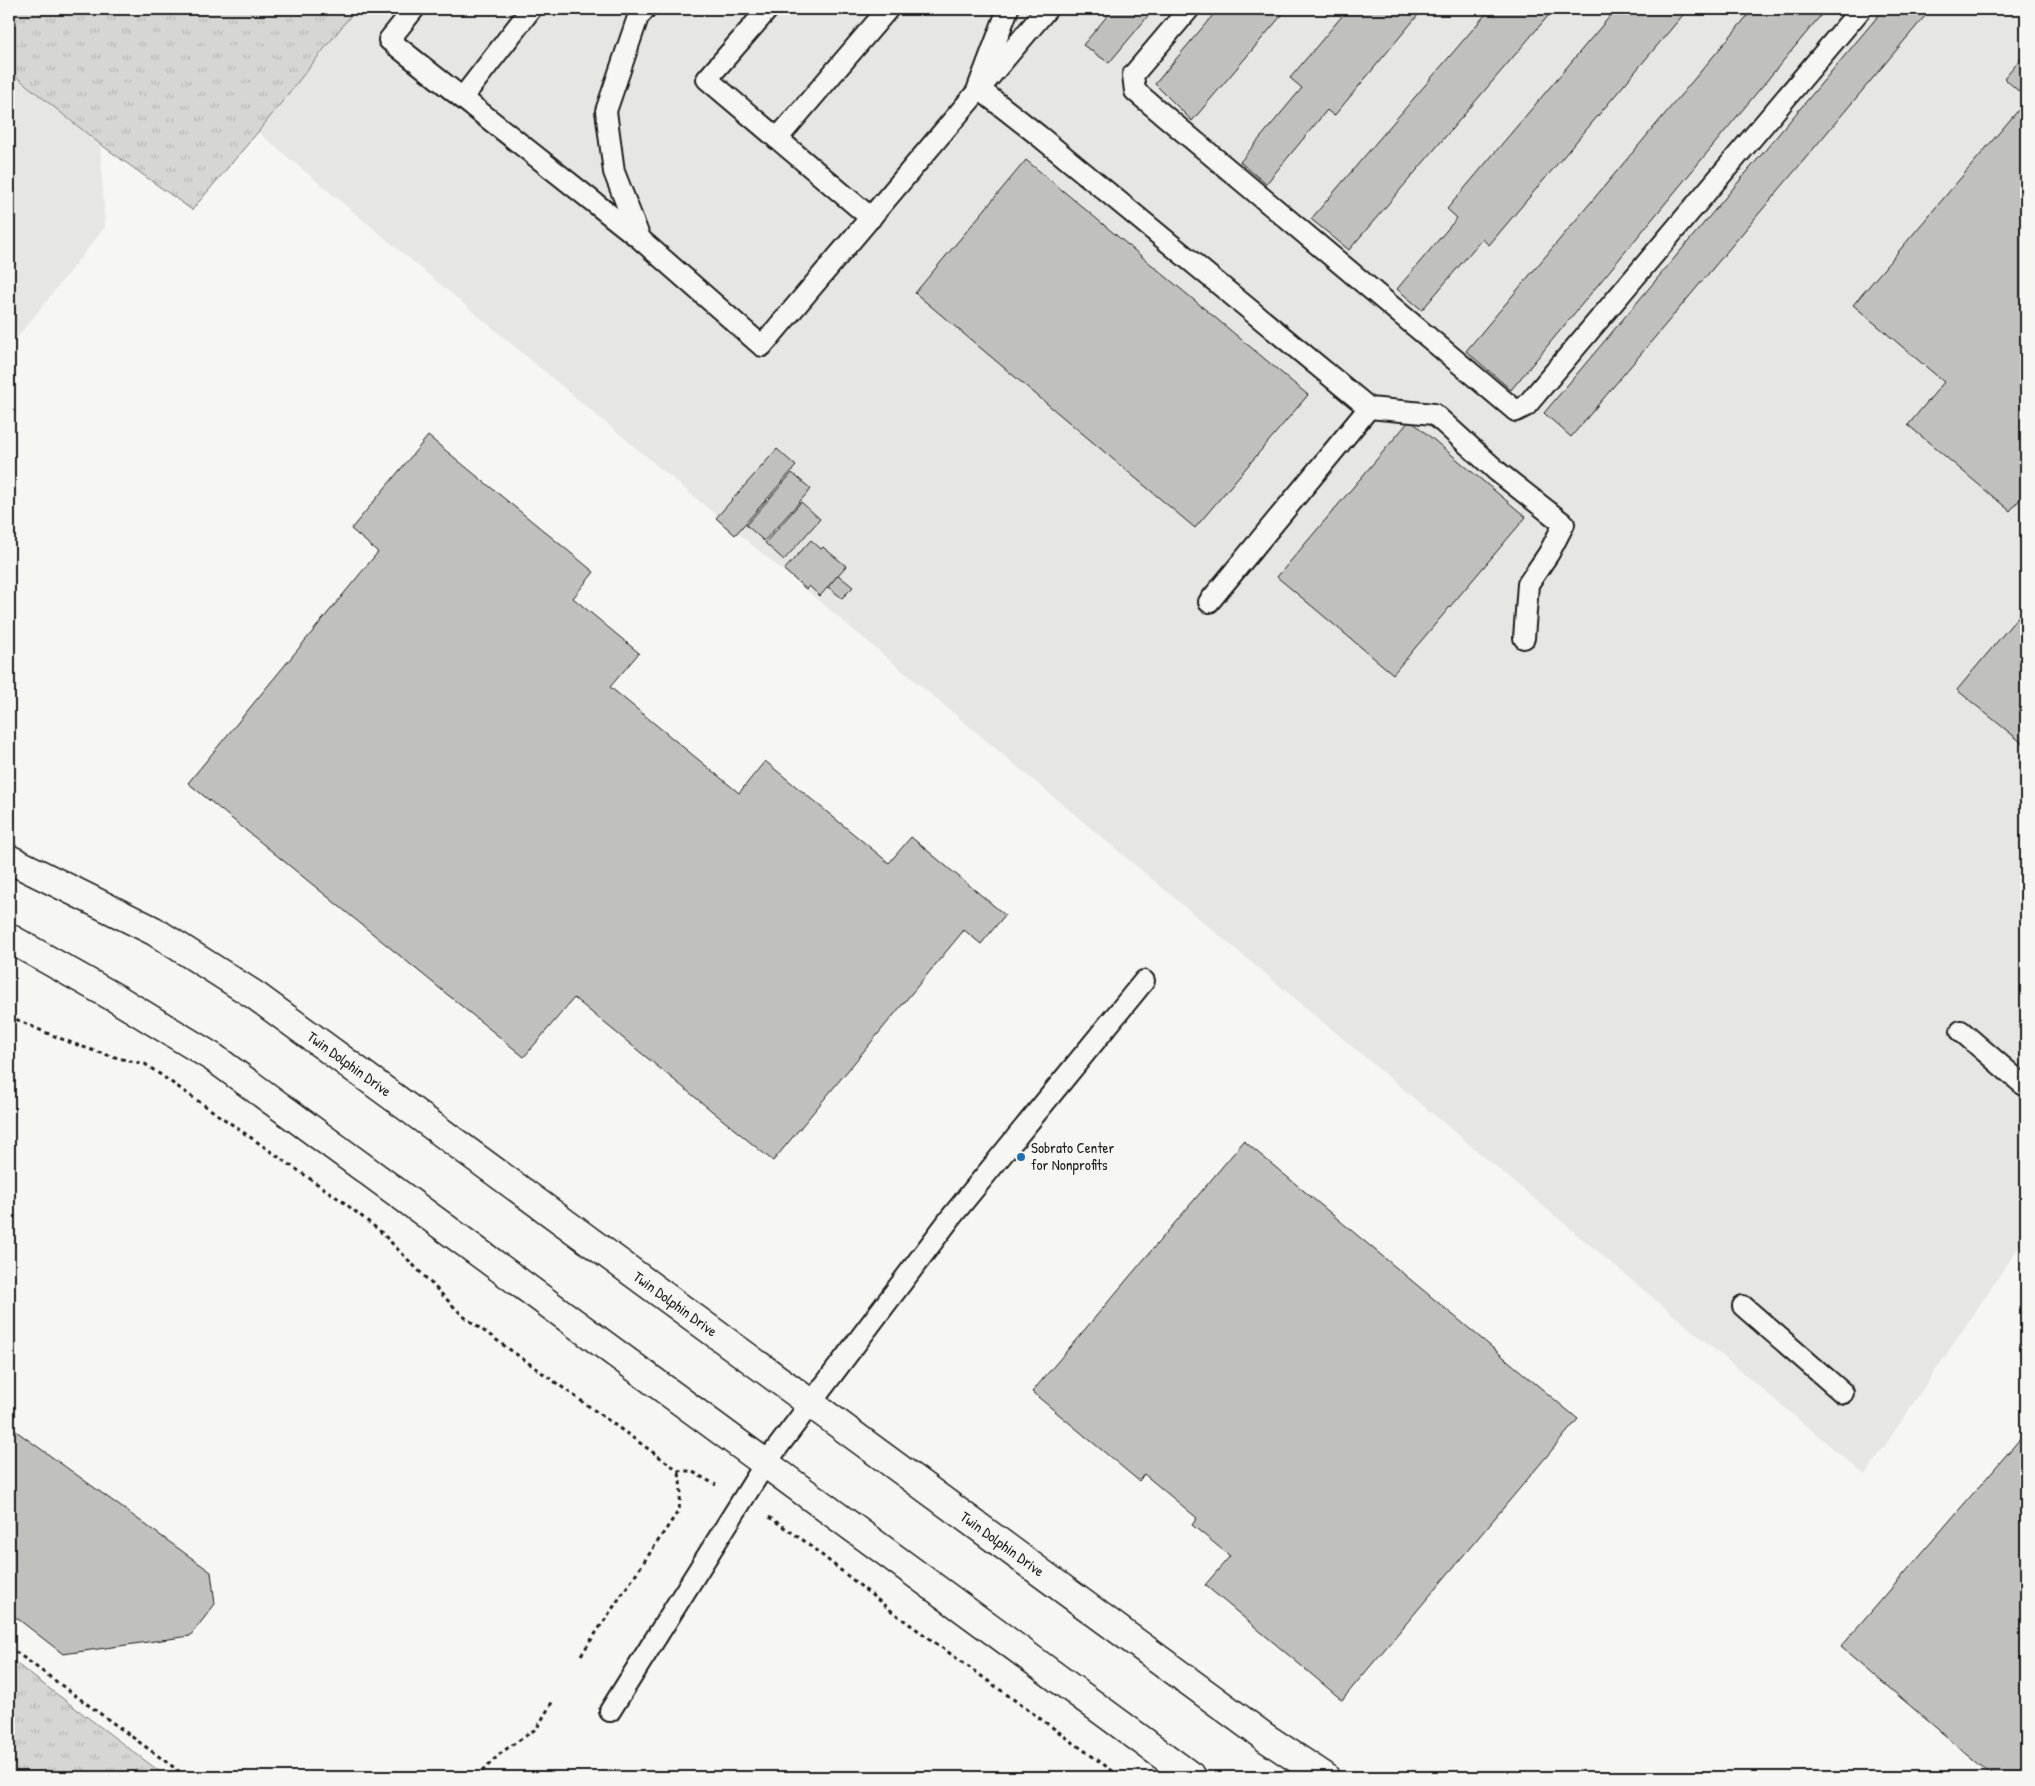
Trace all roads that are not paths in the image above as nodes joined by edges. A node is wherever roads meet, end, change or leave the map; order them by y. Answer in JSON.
{"nodes":[{"id":1,"x":414,"y":9,"type":"edge"},
{"id":2,"x":531,"y":9,"type":"edge"},
{"id":3,"x":646,"y":9,"type":"edge"},
{"id":4,"x":768,"y":9,"type":"edge"},
{"id":5,"x":888,"y":9,"type":"edge"},
{"id":6,"x":1008,"y":9,"type":"edge"},
{"id":7,"x":1046,"y":9,"type":"edge"},
{"id":8,"x":1189,"y":9,"type":"edge"},
{"id":9,"x":1861,"y":9,"type":"edge"},
{"id":10,"x":978,"y":88,"type":"junction"},
{"id":11,"x":462,"y":97,"type":"junction"},
{"id":12,"x":777,"y":139,"type":"junction"},
{"id":13,"x":871,"y":218,"type":"junction"},
{"id":14,"x":639,"y":238,"type":"junction"},
{"id":15,"x":1369,"y":408,"type":"junction"},
{"id":16,"x":1209,"y":602,"type":"dead end"},
{"id":17,"x":1524,"y":638,"type":"dead end"},
{"id":18,"x":9,"y":859,"type":"edge"},
{"id":19,"x":9,"y":938,"type":"edge"},
{"id":20,"x":1144,"y":981,"type":"dead end"},
{"id":21,"x":1961,"y":1032,"type":"dead end"},
{"id":22,"x":2026,"y":1087,"type":"edge"},
{"id":23,"x":1743,"y":1306,"type":"dead end"},
{"id":24,"x":1843,"y":1393,"type":"dead end"},
{"id":25,"x":810,"y":1404,"type":"junction"},
{"id":26,"x":765,"y":1464,"type":"junction"},
{"id":27,"x":610,"y":1711,"type":"dead end"},
{"id":28,"x":1192,"y":1777,"type":"edge"},
{"id":29,"x":1325,"y":1777,"type":"edge"}],
"edges":[{"from":1,"to":11,"type":"lane"},
{"from":2,"to":11,"type":"lane"},
{"from":3,"to":14,"type":"lane"},
{"from":4,"to":12,"type":"lane"},
{"from":5,"to":12,"type":"lane"},
{"from":6,"to":10,"type":"lane"},
{"from":7,"to":10,"type":"lane"},
{"from":8,"to":9,"type":"lane"},
{"from":10,"to":13,"type":"lane"},
{"from":10,"to":15,"type":"lane"},
{"from":11,"to":14,"type":"lane"},
{"from":12,"to":13,"type":"lane"},
{"from":13,"to":14,"type":"lane"},
{"from":15,"to":16,"type":"lane"},
{"from":15,"to":17,"type":"lane"},
{"from":18,"to":25,"type":"main road","name":"Twin Dolphin Drive"},
{"from":19,"to":26,"type":"main road"},
{"from":20,"to":25,"type":"lane"},
{"from":21,"to":22,"type":"lane"},
{"from":23,"to":24,"type":"lane"},
{"from":25,"to":26,"type":"lane"},
{"from":25,"to":29,"type":"main road","name":"Twin Dolphin Drive"},
{"from":26,"to":27,"type":"lane"},
{"from":26,"to":28,"type":"main road"}]}
